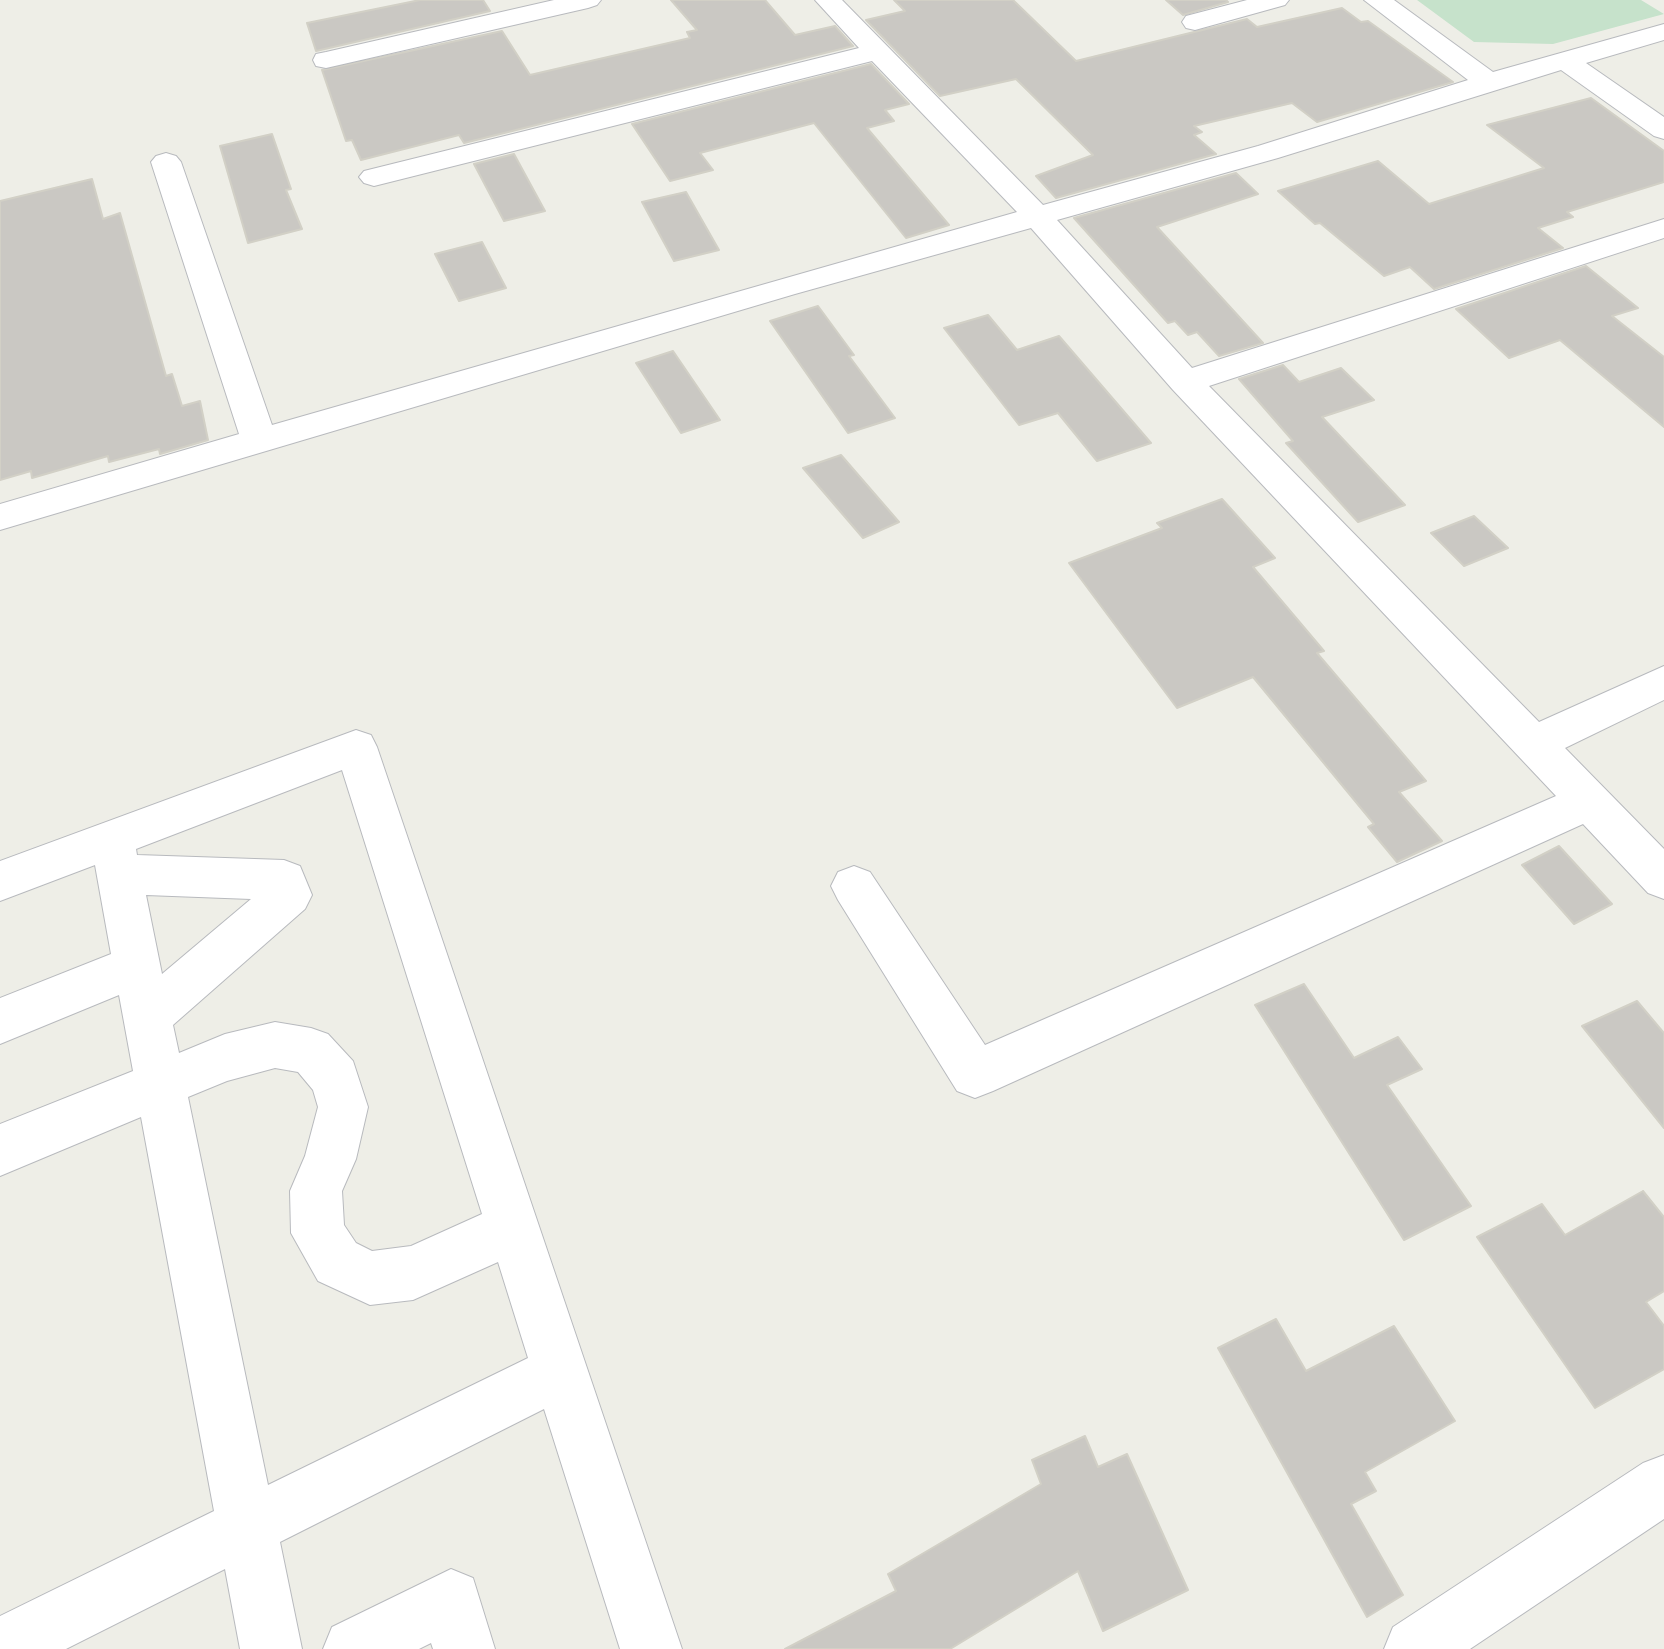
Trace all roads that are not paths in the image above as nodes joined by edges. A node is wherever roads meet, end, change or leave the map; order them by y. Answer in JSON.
{"nodes":[{"id":1,"x":588,"y":0,"type":"edge"},
{"id":2,"x":828,"y":0,"type":"edge"},
{"id":3,"x":1276,"y":0,"type":"edge"},
{"id":4,"x":1377,"y":0,"type":"edge"},
{"id":5,"x":1195,"y":22,"type":"dead end"},
{"id":6,"x":1664,"y":32,"type":"edge"},
{"id":7,"x":878,"y":51,"type":"junction"},
{"id":8,"x":326,"y":60,"type":"dead end"},
{"id":9,"x":1566,"y":61,"type":"junction"},
{"id":10,"x":1489,"y":82,"type":"junction"},
{"id":11,"x":1664,"y":130,"type":"edge"},
{"id":12,"x":166,"y":162,"type":"dead end"},
{"id":13,"x":374,"y":177,"type":"dead end"},
{"id":14,"x":1036,"y":215,"type":"junction"},
{"id":15,"x":1664,"y":228,"type":"edge"},
{"id":16,"x":1185,"y":382,"type":"junction"},
{"id":17,"x":260,"y":443,"type":"junction"},
{"id":18,"x":0,"y":517,"type":"edge"},
{"id":19,"x":1664,"y":682,"type":"edge"},
{"id":20,"x":1533,"y":744,"type":"junction"},
{"id":21,"x":1589,"y":801,"type":"junction"},
{"id":22,"x":115,"y":857,"type":"junction"},
{"id":23,"x":1664,"y":879,"type":"edge"},
{"id":24,"x":0,"y":881,"type":"edge"},
{"id":25,"x":854,"y":886,"type":"dead end"},
{"id":26,"x":136,"y":966,"type":"junction"},
{"id":27,"x":146,"y":1018,"type":"junction"},
{"id":28,"x":0,"y":1021,"type":"edge"},
{"id":29,"x":160,"y":1084,"type":"junction"},
{"id":30,"x":0,"y":1150,"type":"edge"},
{"id":31,"x":514,"y":1227,"type":"junction"},
{"id":32,"x":561,"y":1371,"type":"junction"},
{"id":33,"x":1664,"y":1484,"type":"edge"},
{"id":34,"x":247,"y":1527,"type":"junction"},
{"id":35,"x":8,"y":1647,"type":"edge"},
{"id":36,"x":271,"y":1649,"type":"edge"},
{"id":37,"x":354,"y":1649,"type":"edge"},
{"id":38,"x":464,"y":1649,"type":"edge"},
{"id":39,"x":651,"y":1649,"type":"edge"},
{"id":40,"x":1415,"y":1649,"type":"edge"}],
"edges":[{"from":1,"to":8,"type":"street"},
{"from":2,"to":7,"type":"street"},
{"from":3,"to":5,"type":"street"},
{"from":4,"to":10,"type":"street"},
{"from":6,"to":9,"type":"street"},
{"from":7,"to":13,"type":"street"},
{"from":7,"to":14,"type":"street"},
{"from":9,"to":10,"type":"street"},
{"from":9,"to":11,"type":"street"},
{"from":10,"to":14,"type":"street"},
{"from":12,"to":17,"type":"street"},
{"from":14,"to":16,"type":"street"},
{"from":14,"to":17,"type":"street"},
{"from":15,"to":16,"type":"street"},
{"from":16,"to":20,"type":"street"},
{"from":17,"to":18,"type":"street"},
{"from":19,"to":20,"type":"street"},
{"from":20,"to":21,"type":"street"},
{"from":21,"to":23,"type":"street"},
{"from":21,"to":25,"type":"street"},
{"from":22,"to":24,"type":"street"},
{"from":22,"to":26,"type":"street"},
{"from":22,"to":27,"type":"street"},
{"from":22,"to":31,"type":"street"},
{"from":26,"to":27,"type":"street"},
{"from":26,"to":28,"type":"street"},
{"from":27,"to":29,"type":"street"},
{"from":29,"to":30,"type":"street"},
{"from":29,"to":31,"type":"street"},
{"from":29,"to":34,"type":"street"},
{"from":31,"to":32,"type":"street"},
{"from":32,"to":34,"type":"street"},
{"from":32,"to":39,"type":"street"},
{"from":33,"to":40,"type":"street"},
{"from":34,"to":35,"type":"street"},
{"from":34,"to":36,"type":"street"},
{"from":37,"to":38,"type":"street"}]}
